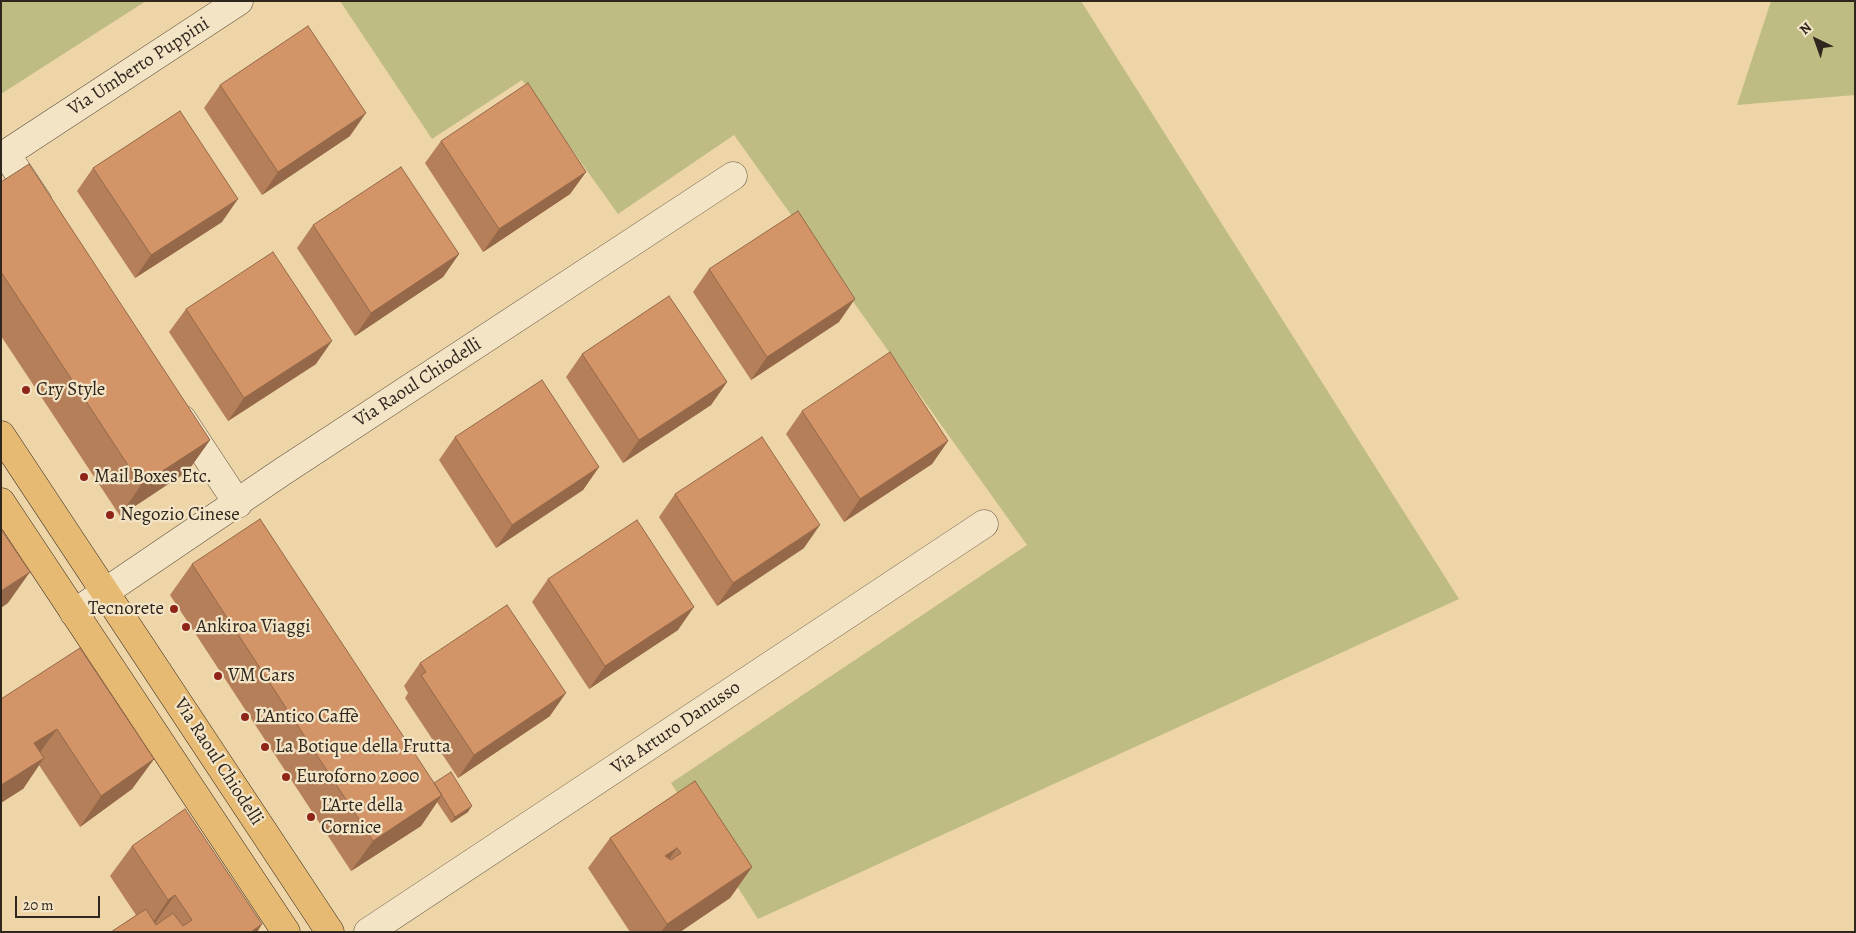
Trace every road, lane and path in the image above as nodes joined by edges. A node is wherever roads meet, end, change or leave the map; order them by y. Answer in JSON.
{"nodes":[{"id":1,"x":239,"y":1,"type":"edge"},
{"id":2,"x":3,"y":151,"type":"edge"},
{"id":3,"x":732,"y":176,"type":"dead end"},
{"id":4,"x":50,"y":220,"type":"edge"},
{"id":5,"x":166,"y":395,"type":"edge"},
{"id":6,"x":1,"y":435,"type":"edge"},
{"id":7,"x":1,"y":502,"type":"edge"},
{"id":8,"x":238,"y":504,"type":"junction"},
{"id":9,"x":984,"y":524,"type":"dead end"},
{"id":10,"x":106,"y":592,"type":"junction"},
{"id":11,"x":74,"y":613,"type":"junction"},
{"id":12,"x":286,"y":932,"type":"edge"},
{"id":13,"x":330,"y":932,"type":"edge"},
{"id":14,"x":368,"y":932,"type":"edge"}],
"edges":[{"from":1,"to":2,"type":"street","name":"Via Umberto Puppini"},
{"from":2,"to":4,"type":"street"},
{"from":3,"to":8,"type":"street","name":"Via Raoul Chiodelli"},
{"from":5,"to":8,"type":"street"},
{"from":6,"to":10,"type":"main road","name":"Via Raoul Chiodelli"},
{"from":7,"to":11,"type":"main road","name":"Via Raoul Chiodelli"},
{"from":8,"to":10,"type":"street","name":"Via Raoul Chiodelli"},
{"from":9,"to":14,"type":"street","name":"Via Arturo Danusso"},
{"from":10,"to":11,"type":"street","name":"Via Raoul Chiodelli"},
{"from":10,"to":13,"type":"main road","name":"Via Raoul Chiodelli"},
{"from":11,"to":12,"type":"main road","name":"Via Raoul Chiodelli"}]}
